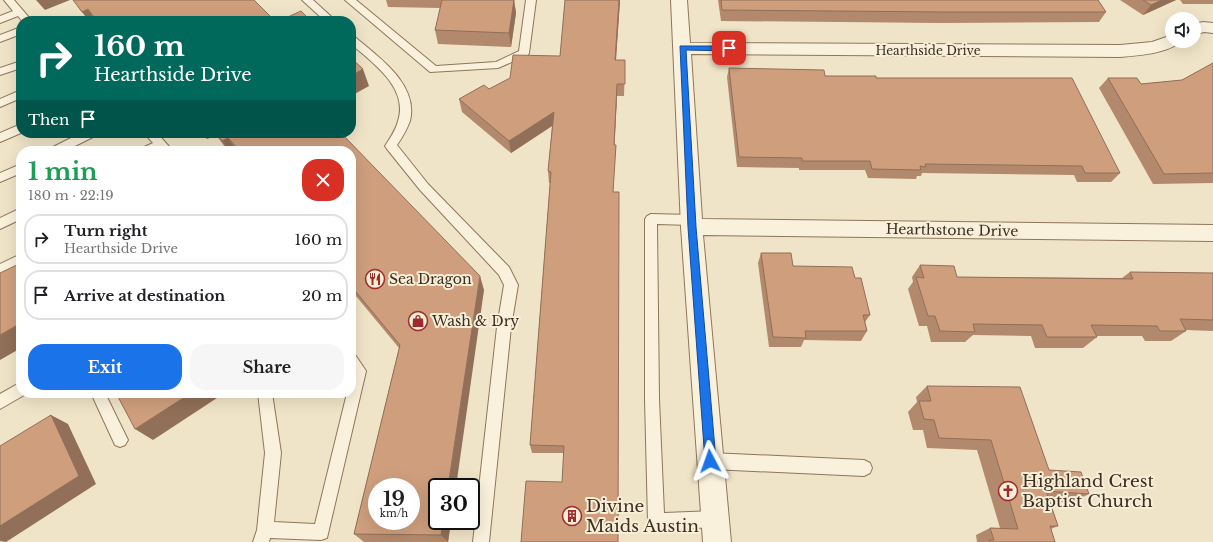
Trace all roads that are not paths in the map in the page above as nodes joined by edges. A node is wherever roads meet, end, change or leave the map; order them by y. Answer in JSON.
{"nodes":[{"id":1,"x":9,"y":0,"type":"edge"},
{"id":2,"x":308,"y":0,"type":"edge"},
{"id":3,"x":350,"y":0,"type":"edge"},
{"id":4,"x":531,"y":0,"type":"edge"},
{"id":5,"x":679,"y":0,"type":"edge"},
{"id":6,"x":19,"y":12,"type":"junction"},
{"id":7,"x":23,"y":16,"type":"edge"},
{"id":8,"x":326,"y":16,"type":"edge"},
{"id":9,"x":0,"y":20,"type":"edge"},
{"id":10,"x":1201,"y":28,"type":"edge"},
{"id":11,"x":1213,"y":28,"type":"edge"},
{"id":12,"x":16,"y":32,"type":"edge"},
{"id":13,"x":0,"y":39,"type":"edge"},
{"id":14,"x":356,"y":44,"type":"edge"},
{"id":15,"x":1165,"y":44,"type":"edge"},
{"id":16,"x":682,"y":48,"type":"junction"},
{"id":17,"x":16,"y":66,"type":"edge"},
{"id":18,"x":0,"y":72,"type":"edge"},
{"id":19,"x":16,"y":96,"type":"edge"},
{"id":20,"x":0,"y":103,"type":"edge"},
{"id":21,"x":16,"y":130,"type":"edge"},
{"id":22,"x":0,"y":138,"type":"edge"},
{"id":23,"x":81,"y":138,"type":"edge"},
{"id":24,"x":155,"y":138,"type":"edge"},
{"id":25,"x":65,"y":146,"type":"edge"},
{"id":26,"x":163,"y":146,"type":"edge"},
{"id":27,"x":16,"y":170,"type":"edge"},
{"id":28,"x":0,"y":178,"type":"edge"},
{"id":29,"x":16,"y":216,"type":"edge"},
{"id":30,"x":0,"y":224,"type":"edge"},
{"id":31,"x":692,"y":224,"type":"junction"},
{"id":32,"x":1213,"y":233,"type":"edge"},
{"id":33,"x":16,"y":262,"type":"edge"},
{"id":34,"x":0,"y":270,"type":"edge"},
{"id":35,"x":356,"y":367,"type":"edge"},
{"id":36,"x":356,"y":384,"type":"edge"},
{"id":37,"x":16,"y":392,"type":"edge"},
{"id":38,"x":100,"y":398,"type":"edge"},
{"id":39,"x":266,"y":398,"type":"edge"},
{"id":40,"x":353,"y":398,"type":"edge"},
{"id":41,"x":0,"y":402,"type":"edge"},
{"id":42,"x":120,"y":440,"type":"dead end"},
{"id":43,"x":710,"y":461,"type":"junction"},
{"id":44,"x":864,"y":468,"type":"dead end"},
{"id":45,"x":715,"y":519,"type":"junction"},
{"id":46,"x":263,"y":536,"type":"edge"},
{"id":47,"x":480,"y":542,"type":"edge"},
{"id":48,"x":717,"y":542,"type":"edge"}],
"edges":[{"from":1,"to":6,"type":"lane"},
{"from":2,"to":8,"type":"lane"},
{"from":3,"to":4,"type":"lane"},
{"from":5,"to":16,"type":"street"},
{"from":6,"to":7,"type":"lane"},
{"from":6,"to":9,"type":"lane"},
{"from":10,"to":11,"type":"street"},
{"from":12,"to":13,"type":"lane"},
{"from":14,"to":47,"type":"lane"},
{"from":15,"to":16,"type":"street","name":"Hearthside Drive"},
{"from":16,"to":31,"type":"street"},
{"from":17,"to":18,"type":"lane"},
{"from":19,"to":20,"type":"lane"},
{"from":21,"to":22,"type":"lane"},
{"from":23,"to":25,"type":"lane"},
{"from":24,"to":26,"type":"lane"},
{"from":27,"to":28,"type":"lane"},
{"from":29,"to":30,"type":"lane"},
{"from":31,"to":32,"type":"street","name":"Hearthstone Drive"},
{"from":31,"to":43,"type":"street"},
{"from":31,"to":45,"type":"lane"},
{"from":33,"to":34,"type":"lane"},
{"from":35,"to":36,"type":"lane"},
{"from":37,"to":41,"type":"lane"},
{"from":38,"to":42,"type":"lane"},
{"from":39,"to":46,"type":"lane"},
{"from":40,"to":46,"type":"lane"},
{"from":43,"to":44,"type":"lane"},
{"from":43,"to":45,"type":"street"},
{"from":45,"to":48,"type":"street"}]}
